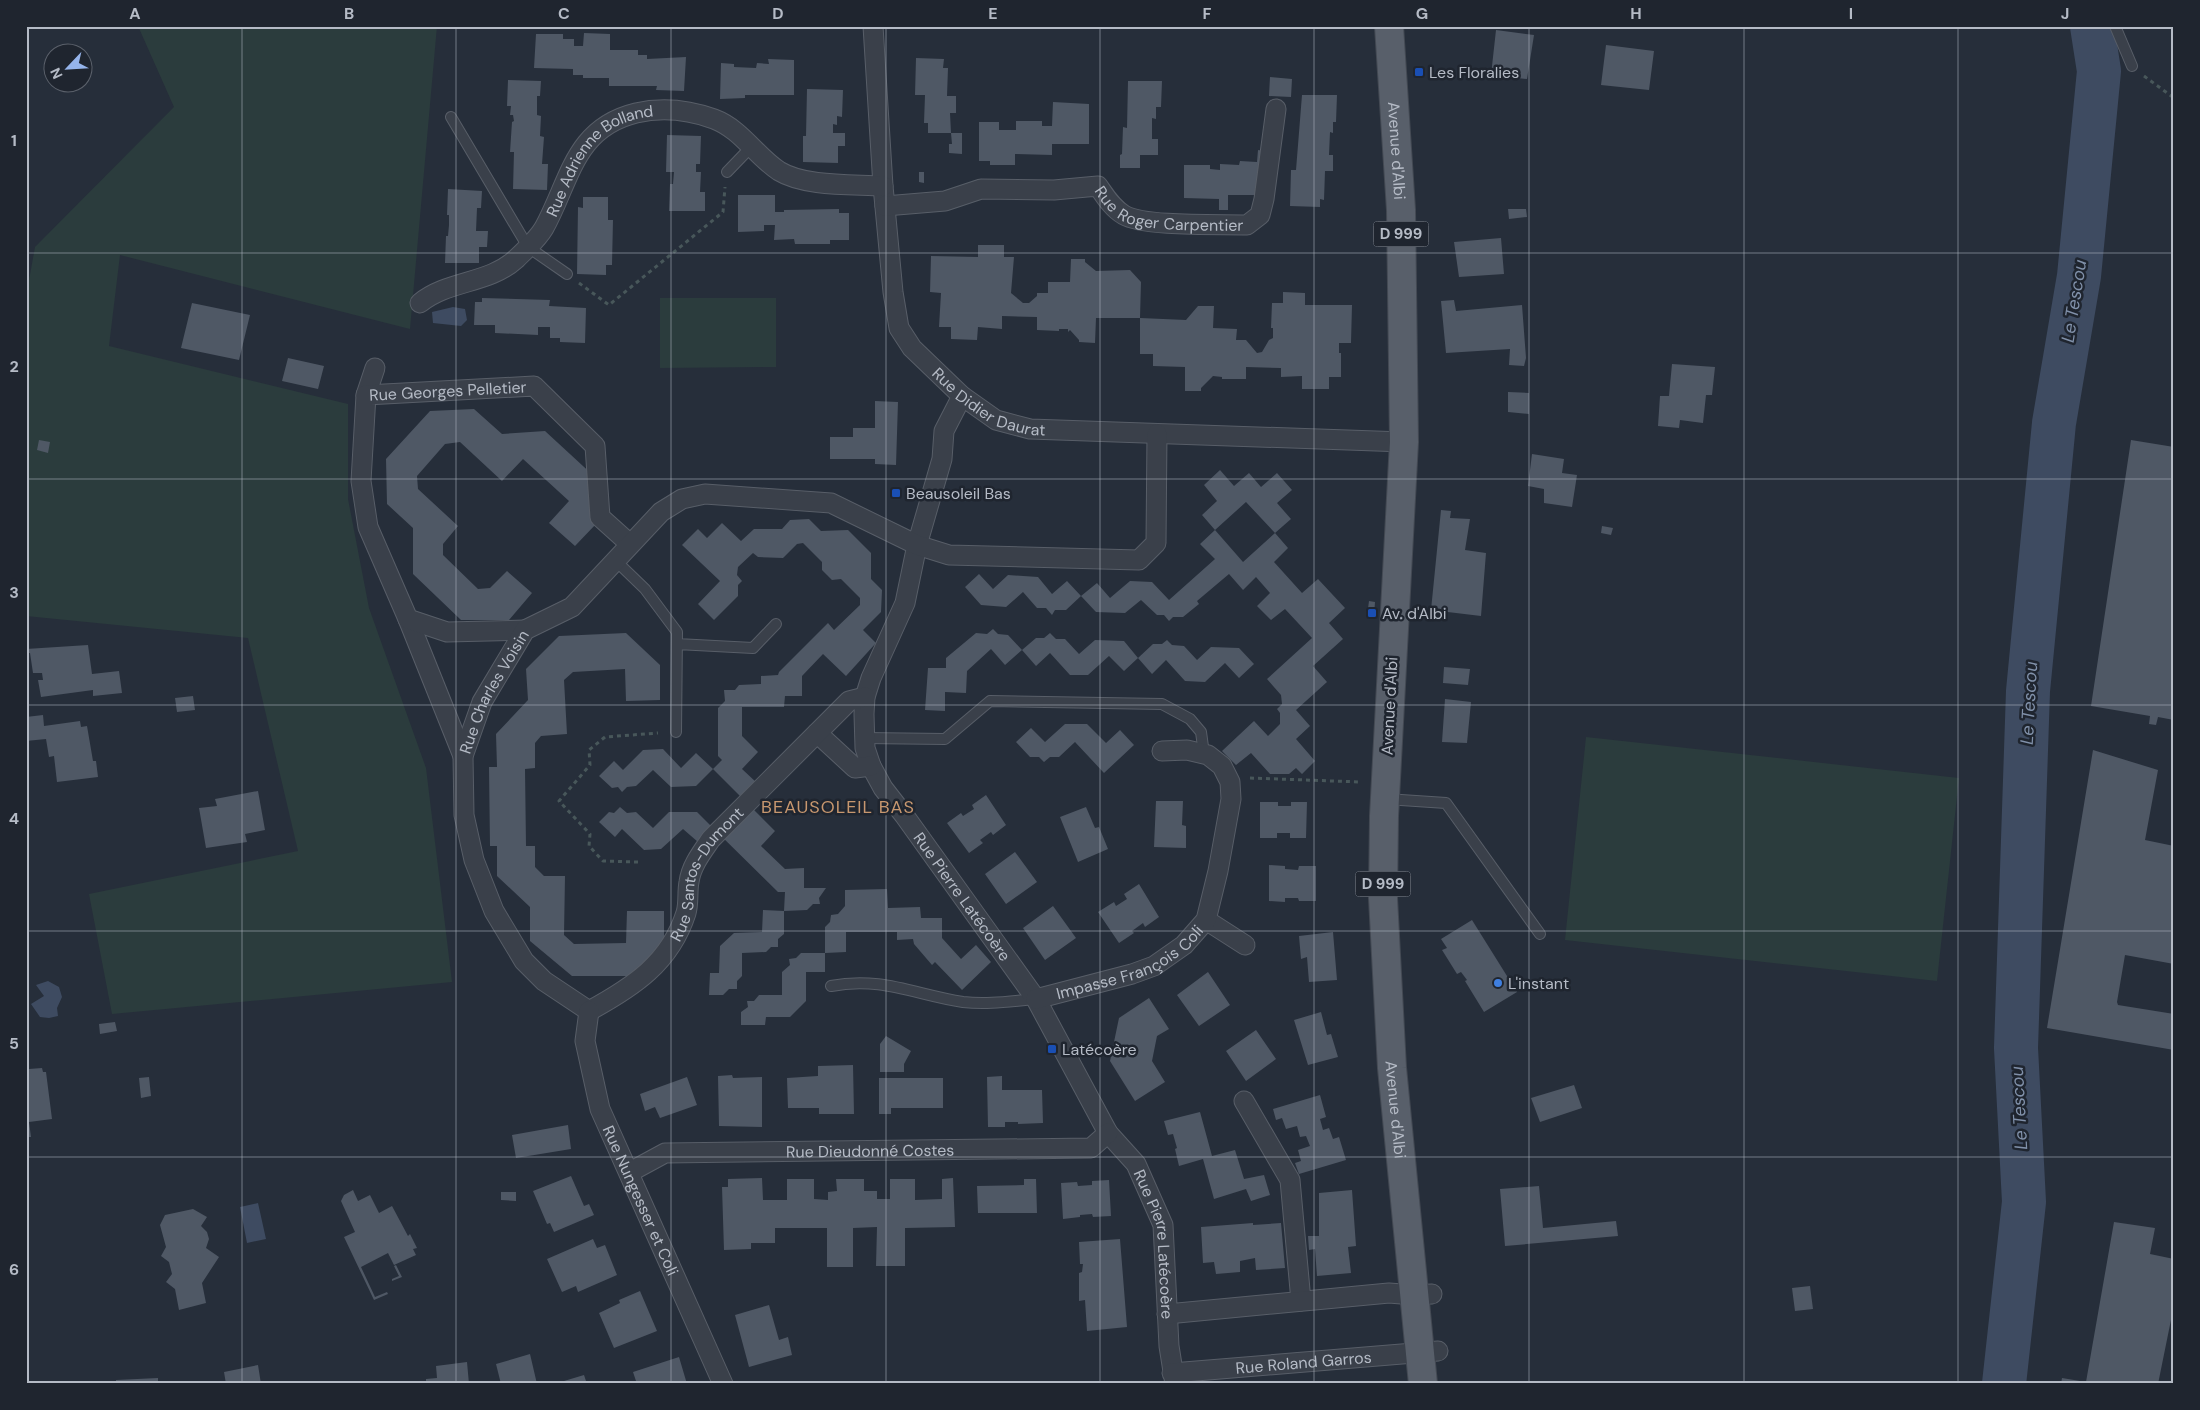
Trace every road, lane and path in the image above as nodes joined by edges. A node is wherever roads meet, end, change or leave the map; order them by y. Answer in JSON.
{"nodes":[{"id":1,"x":873,"y":26,"type":"edge"},
{"id":2,"x":1389,"y":26,"type":"edge"},
{"id":3,"x":2115,"y":26,"type":"edge"},
{"id":4,"x":2132,"y":66,"type":"joint"},
{"id":5,"x":2174,"y":98,"type":"edge"},
{"id":6,"x":1276,"y":109,"type":"dead end"},
{"id":7,"x":451,"y":117,"type":"dead end"},
{"id":8,"x":752,"y":146,"type":"junction"},
{"id":9,"x":727,"y":172,"type":"joint"},
{"id":10,"x":883,"y":186,"type":"junction"},
{"id":11,"x":885,"y":206,"type":"junction"},
{"id":12,"x":528,"y":247,"type":"junction"},
{"id":13,"x":567,"y":274,"type":"joint"},
{"id":14,"x":420,"y":303,"type":"dead end"},
{"id":15,"x":375,"y":368,"type":"dead end"},
{"id":16,"x":366,"y":395,"type":"junction"},
{"id":17,"x":962,"y":396,"type":"junction"},
{"id":18,"x":1157,"y":434,"type":"junction"},
{"id":19,"x":1404,"y":442,"type":"junction"},
{"id":20,"x":630,"y":544,"type":"junction"},
{"id":21,"x":916,"y":545,"type":"junction"},
{"id":22,"x":615,"y":560,"type":"junction"},
{"id":23,"x":408,"y":619,"type":"junction"},
{"id":24,"x":776,"y":624,"type":"dead end"},
{"id":25,"x":525,"y":630,"type":"junction"},
{"id":26,"x":677,"y":644,"type":"junction"},
{"id":27,"x":865,"y":697,"type":"junction"},
{"id":28,"x":676,"y":732,"type":"joint"},
{"id":29,"x":817,"y":733,"type":"junction"},
{"id":30,"x":865,"y":738,"type":"junction"},
{"id":31,"x":1162,"y":751,"type":"dead end"},
{"id":32,"x":1204,"y":754,"type":"junction"},
{"id":33,"x":463,"y":756,"type":"junction"},
{"id":34,"x":871,"y":766,"type":"junction"},
{"id":35,"x":1230,"y":782,"type":"junction"},
{"id":36,"x":1376,"y":791,"type":"junction"},
{"id":37,"x":638,"y":862,"type":"dead end"},
{"id":38,"x":1206,"y":920,"type":"junction"},
{"id":39,"x":1540,"y":934,"type":"dead end"},
{"id":40,"x":1245,"y":945,"type":"dead end"},
{"id":41,"x":831,"y":986,"type":"dead end"},
{"id":42,"x":1036,"y":999,"type":"junction"},
{"id":43,"x":589,"y":1011,"type":"junction"},
{"id":44,"x":1244,"y":1101,"type":"dead end"},
{"id":45,"x":1108,"y":1132,"type":"junction"},
{"id":46,"x":630,"y":1172,"type":"junction"},
{"id":47,"x":1423,"y":1294,"type":"junction"},
{"id":48,"x":1301,"y":1302,"type":"junction"},
{"id":49,"x":1167,"y":1314,"type":"junction"},
{"id":50,"x":1429,"y":1352,"type":"junction"},
{"id":51,"x":1173,"y":1378,"type":"edge"},
{"id":52,"x":723,"y":1384,"type":"edge"},
{"id":53,"x":1423,"y":1384,"type":"edge"}],
"edges":[{"from":1,"to":10,"type":"street","name":"Rue Didier Daurat"},
{"from":2,"to":19,"type":"main road","name":"Avenue d'Albi","number":"D 999"},
{"from":3,"to":4,"type":"lane"},
{"from":4,"to":5,"type":"path"},
{"from":6,"to":11,"type":"street","name":"Rue Roger Carpentier"},
{"from":7,"to":12,"type":"lane"},
{"from":8,"to":9,"type":"lane"},
{"from":8,"to":10,"type":"street","name":"Rue Adrienne Bolland"},
{"from":8,"to":12,"type":"street","name":"Rue Adrienne Bolland"},
{"from":9,"to":13,"type":"path"},
{"from":10,"to":11,"type":"street","name":"Rue Didier Daurat"},
{"from":11,"to":17,"type":"street","name":"Rue Didier Daurat"},
{"from":12,"to":13,"type":"lane"},
{"from":12,"to":14,"type":"street","name":"Rue Adrienne Bolland"},
{"from":15,"to":16,"type":"street"},
{"from":16,"to":20,"type":"street","name":"Rue Georges Pelletier"},
{"from":16,"to":23,"type":"street","name":"Rue Georges Pelletier"},
{"from":17,"to":18,"type":"street","name":"Rue Didier Daurat"},
{"from":17,"to":21,"type":"street","name":"Rue Pierre Latécoère"},
{"from":18,"to":19,"type":"street","name":"Rue Didier Daurat"},
{"from":18,"to":21,"type":"street","name":"Rue Charles Voisin"},
{"from":19,"to":36,"type":"main road","name":"Avenue d'Albi","number":"D 999"},
{"from":20,"to":21,"type":"street","name":"Rue Charles Voisin"},
{"from":20,"to":22,"type":"street","name":"Rue Charles Voisin"},
{"from":21,"to":27,"type":"street","name":"Rue Pierre Latécoère"},
{"from":22,"to":25,"type":"street","name":"Rue Charles Voisin"},
{"from":22,"to":26,"type":"lane"},
{"from":23,"to":25,"type":"street"},
{"from":23,"to":33,"type":"street","name":"Rue Georges Pelletier"},
{"from":24,"to":26,"type":"lane"},
{"from":25,"to":33,"type":"street","name":"Rue Charles Voisin"},
{"from":26,"to":28,"type":"lane"},
{"from":27,"to":29,"type":"street","name":"Rue Santos-Dumont"},
{"from":27,"to":30,"type":"street","name":"Rue Pierre Latécoère"},
{"from":28,"to":37,"type":"path"},
{"from":29,"to":34,"type":"street"},
{"from":29,"to":43,"type":"street","name":"Rue Santos-Dumont"},
{"from":30,"to":32,"type":"lane"},
{"from":30,"to":34,"type":"street","name":"Rue Pierre Latécoère"},
{"from":31,"to":32,"type":"street"},
{"from":32,"to":35,"type":"street"},
{"from":33,"to":43,"type":"street","name":"Rue Charles Voisin"},
{"from":34,"to":42,"type":"street","name":"Rue Pierre Latécoère"},
{"from":35,"to":36,"type":"path"},
{"from":35,"to":38,"type":"street","name":"Impasse François Coli"},
{"from":36,"to":39,"type":"lane"},
{"from":36,"to":47,"type":"main road","name":"Avenue d'Albi","number":"D 999"},
{"from":38,"to":40,"type":"street"},
{"from":38,"to":42,"type":"street","name":"Impasse François Coli"},
{"from":41,"to":42,"type":"lane"},
{"from":42,"to":45,"type":"street","name":"Rue Pierre Latécoère"},
{"from":43,"to":46,"type":"street","name":"Rue Nungesser et Coli"},
{"from":44,"to":48,"type":"street"},
{"from":45,"to":46,"type":"street","name":"Rue Dieudonné Costes"},
{"from":45,"to":49,"type":"street","name":"Rue Pierre Latécoère"},
{"from":46,"to":52,"type":"street","name":"Rue Nungesser et Coli"},
{"from":47,"to":48,"type":"street"},
{"from":47,"to":50,"type":"main road","name":"Avenue d'Albi","number":"D 999"},
{"from":48,"to":49,"type":"street"},
{"from":49,"to":51,"type":"street","name":"Rue Pierre Latécoère"},
{"from":50,"to":51,"type":"street","name":"Rue Roland Garros"},
{"from":50,"to":53,"type":"main road","name":"Avenue d'Albi","number":"D 999"}]}
